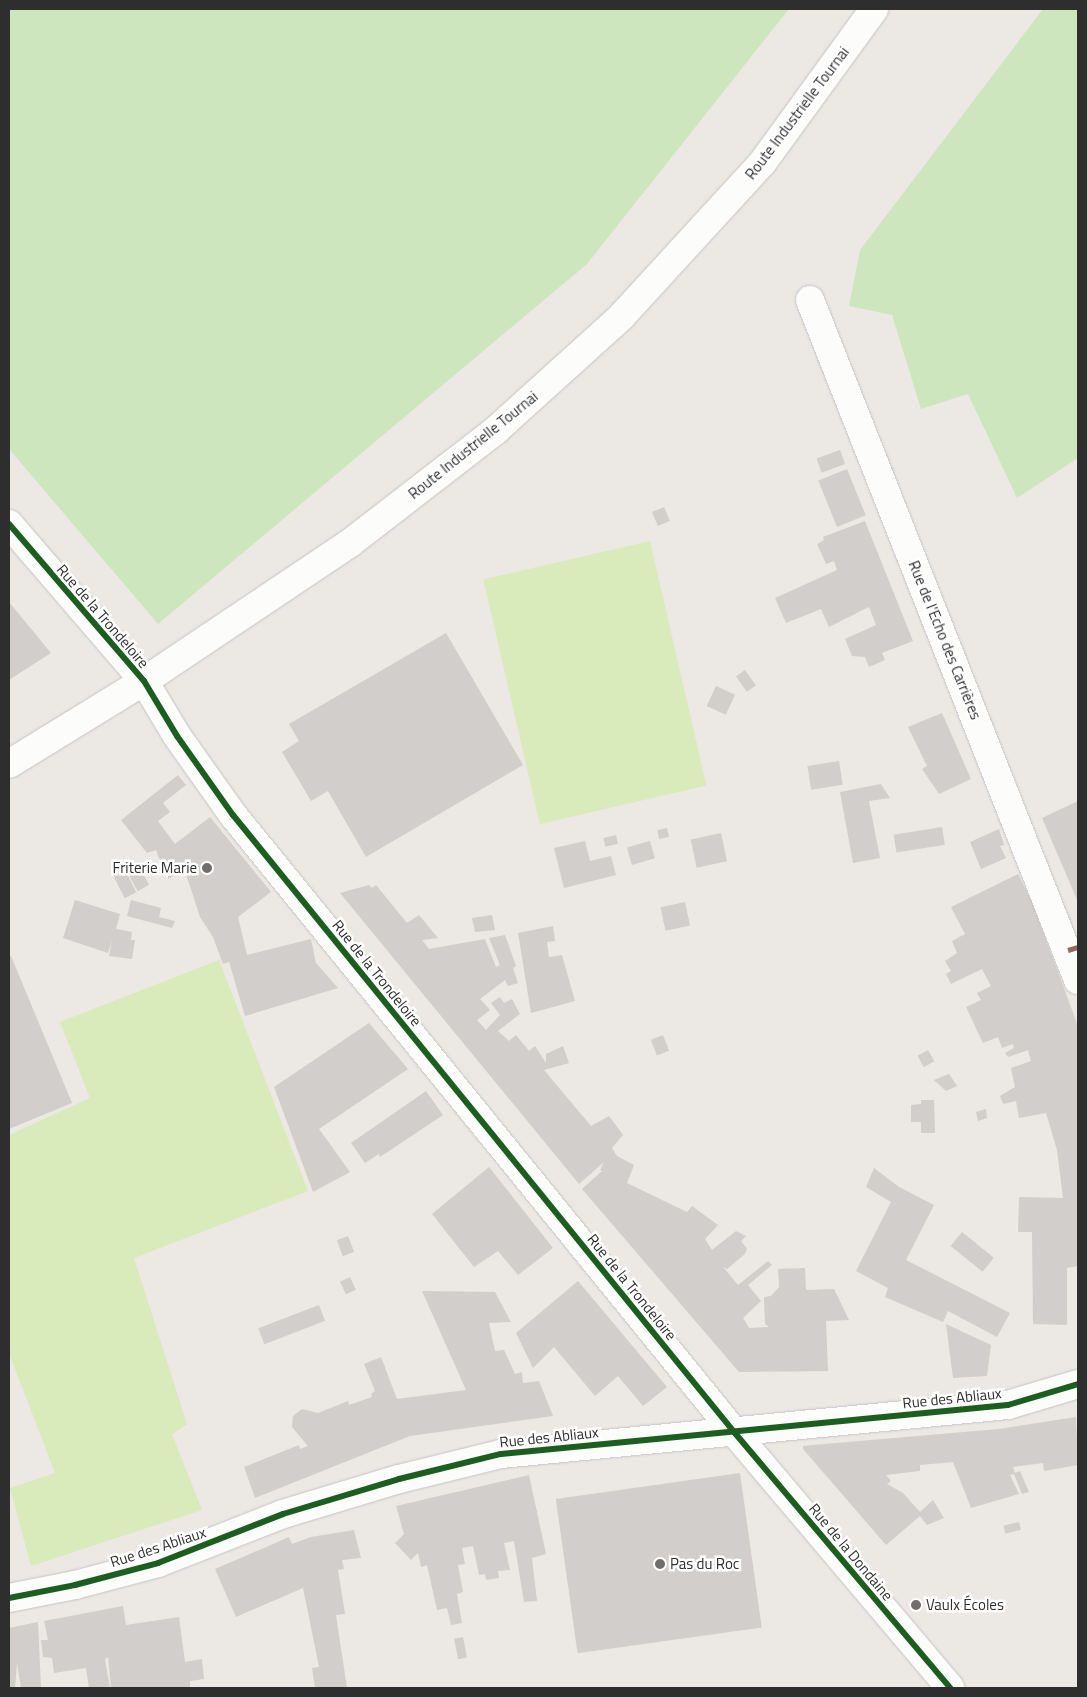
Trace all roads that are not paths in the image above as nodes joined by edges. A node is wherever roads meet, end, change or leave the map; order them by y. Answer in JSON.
{"nodes":[{"id":1,"x":874,"y":9,"type":"edge"},
{"id":2,"x":810,"y":300,"type":"dead end"},
{"id":3,"x":9,"y":524,"type":"edge"},
{"id":4,"x":144,"y":681,"type":"junction"},
{"id":5,"x":9,"y":764,"type":"edge"},
{"id":6,"x":1078,"y":980,"type":"edge"},
{"id":7,"x":1078,"y":1384,"type":"edge"},
{"id":8,"x":734,"y":1432,"type":"junction"},
{"id":9,"x":9,"y":1598,"type":"edge"},
{"id":10,"x":950,"y":1688,"type":"edge"}],
"edges":[{"from":1,"to":4,"type":"street","name":"Route Industrielle Tournai"},
{"from":2,"to":6,"type":"street","name":"Rue de l'Echo des Carrières"},
{"from":3,"to":4,"type":"street","name":"Rue de la Trondeloire"},
{"from":4,"to":5,"type":"street","name":"Route Industrielle Tournai"},
{"from":4,"to":8,"type":"street","name":"Rue de la Trondeloire"},
{"from":7,"to":8,"type":"street","name":"Rue des Abliaux"},
{"from":8,"to":9,"type":"street","name":"Rue des Abliaux"},
{"from":8,"to":10,"type":"street","name":"Rue de la Dondaine"}]}
